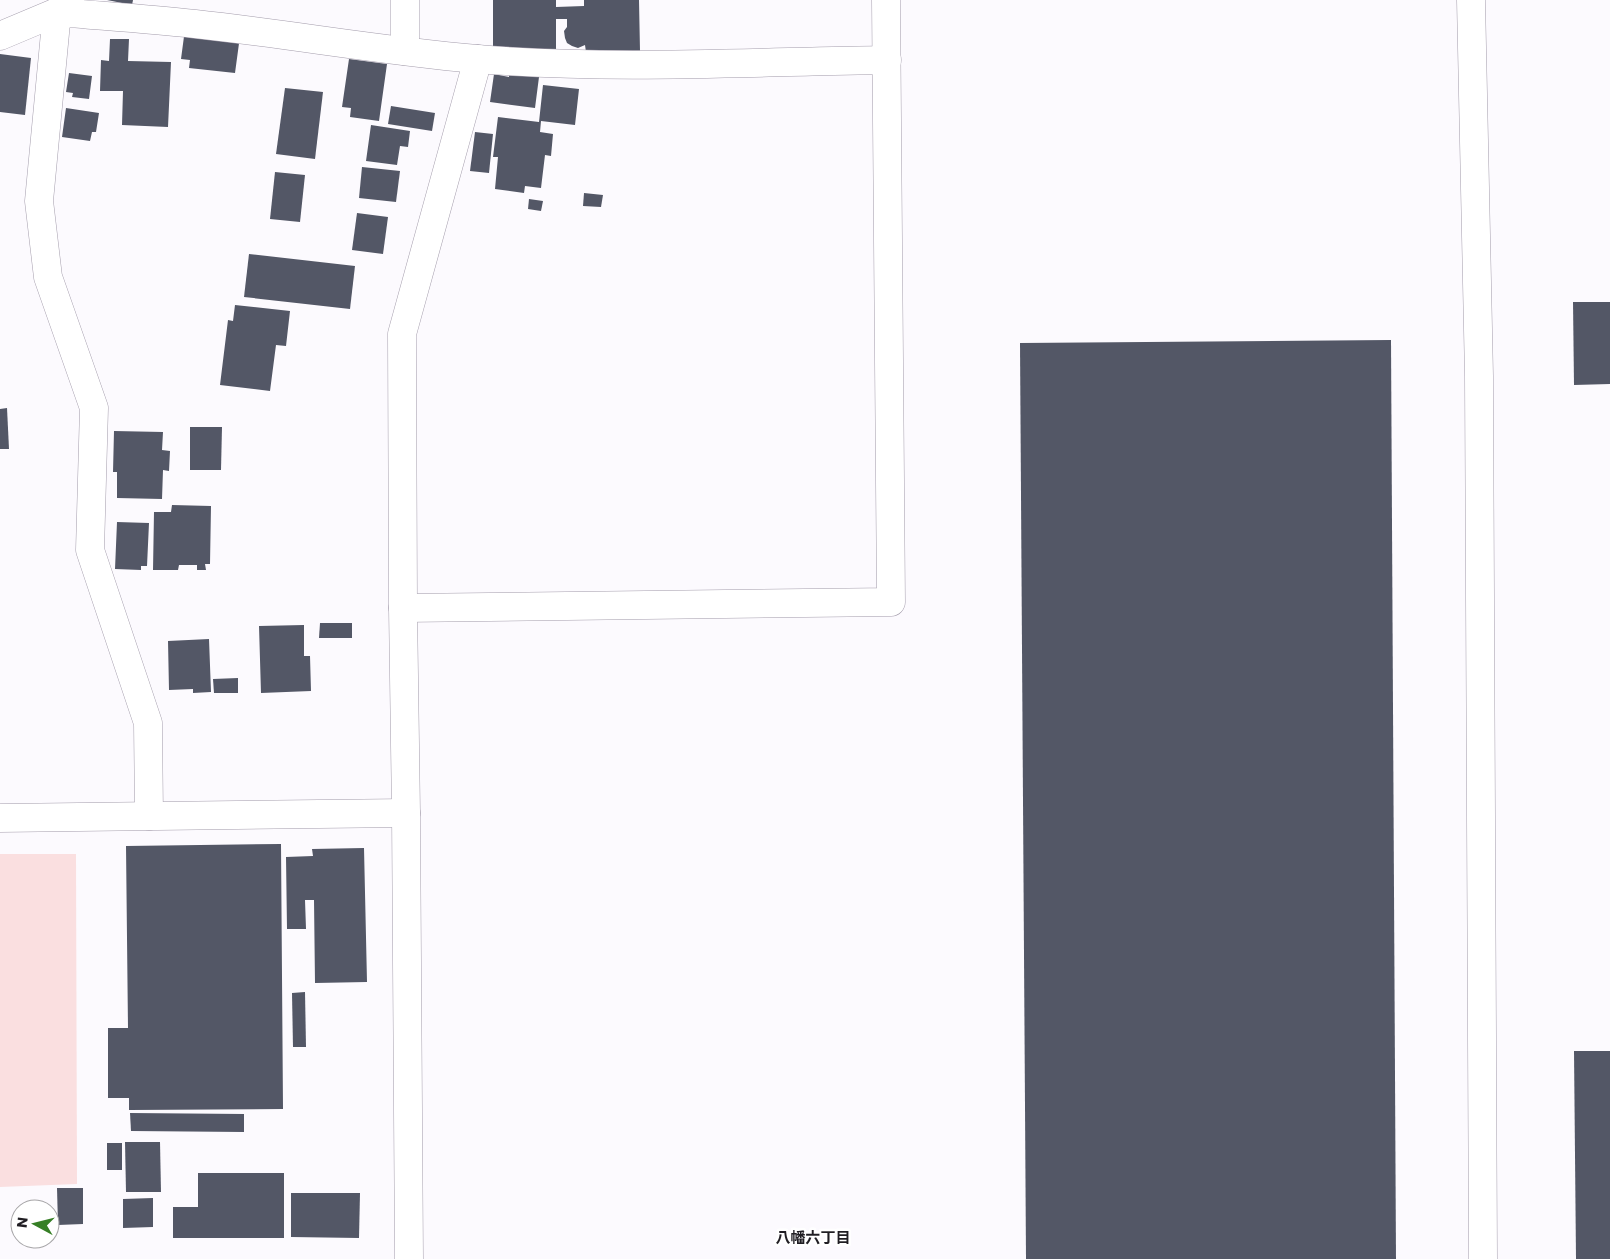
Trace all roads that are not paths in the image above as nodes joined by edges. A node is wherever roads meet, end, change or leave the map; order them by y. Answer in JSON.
{"nodes":[{"id":1,"x":405,"y":0,"type":"edge"},
{"id":2,"x":886,"y":0,"type":"edge"},
{"id":3,"x":1471,"y":0,"type":"edge"},
{"id":4,"x":64,"y":6,"type":"edge"},
{"id":5,"x":0,"y":36,"type":"edge"},
{"id":6,"x":405,"y":51,"type":"junction"},
{"id":7,"x":478,"y":59,"type":"junction"},
{"id":8,"x":887,"y":60,"type":"junction"},
{"id":9,"x":402,"y":608,"type":"junction"},
{"id":10,"x":406,"y":813,"type":"junction"},
{"id":11,"x":149,"y":816,"type":"junction"},
{"id":12,"x":0,"y":818,"type":"edge"},
{"id":13,"x":409,"y":1259,"type":"edge"},
{"id":14,"x":1483,"y":1259,"type":"edge"}],
"edges":[{"from":1,"to":6,"type":"street"},
{"from":2,"to":8,"type":"street"},
{"from":3,"to":14,"type":"street"},
{"from":4,"to":5,"type":"street"},
{"from":4,"to":6,"type":"street"},
{"from":4,"to":11,"type":"street"},
{"from":6,"to":7,"type":"street"},
{"from":7,"to":8,"type":"street"},
{"from":7,"to":9,"type":"street"},
{"from":8,"to":9,"type":"street"},
{"from":9,"to":10,"type":"street"},
{"from":10,"to":11,"type":"street"},
{"from":10,"to":13,"type":"street"},
{"from":11,"to":12,"type":"street"}]}
